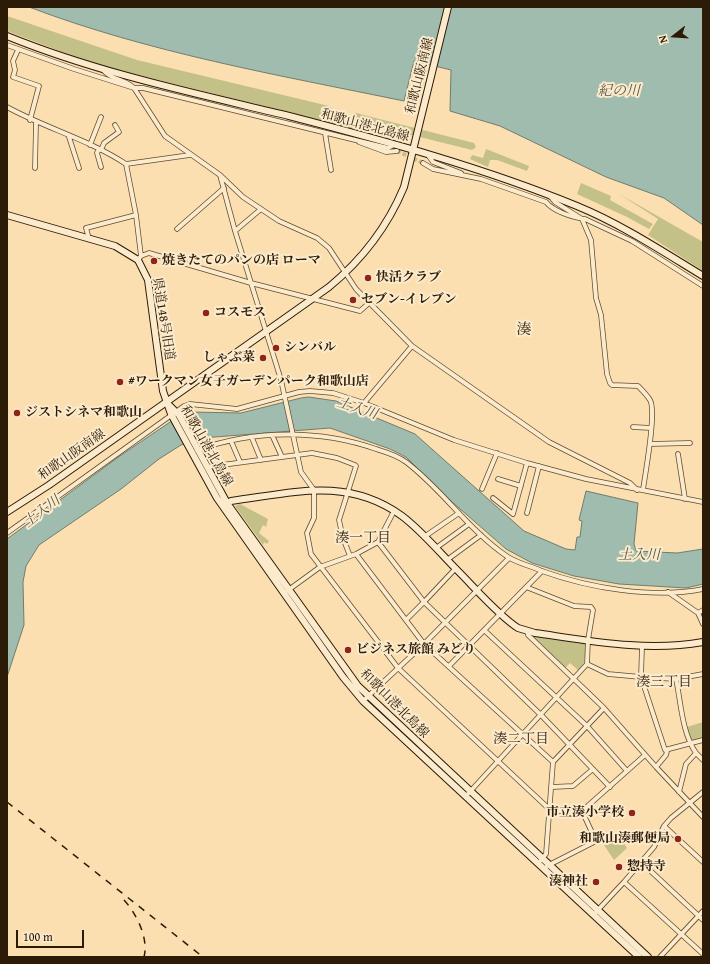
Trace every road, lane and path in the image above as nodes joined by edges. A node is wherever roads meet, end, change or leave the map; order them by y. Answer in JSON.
{"nodes":[{"id":1,"x":448,"y":7,"type":"edge"},
{"id":2,"x":7,"y":36,"type":"edge"},
{"id":3,"x":7,"y":46,"type":"edge"},
{"id":4,"x":18,"y":50,"type":"junction"},
{"id":5,"x":103,"y":70,"type":"junction"},
{"id":6,"x":134,"y":88,"type":"junction"},
{"id":7,"x":7,"y":108,"type":"edge"},
{"id":8,"x":102,"y":117,"type":"dead end"},
{"id":9,"x":30,"y":120,"type":"junction"},
{"id":10,"x":36,"y":123,"type":"junction"},
{"id":11,"x":115,"y":125,"type":"dead end"},
{"id":12,"x":325,"y":133,"type":"junction"},
{"id":13,"x":69,"y":137,"type":"junction"},
{"id":14,"x":90,"y":145,"type":"junction"},
{"id":15,"x":396,"y":148,"type":"junction"},
{"id":16,"x":100,"y":149,"type":"junction"},
{"id":17,"x":413,"y":150,"type":"junction"},
{"id":18,"x":190,"y":155,"type":"junction"},
{"id":19,"x":428,"y":155,"type":"junction"},
{"id":20,"x":424,"y":163,"type":"tunnel mouth"},
{"id":21,"x":126,"y":164,"type":"junction"},
{"id":22,"x":102,"y":167,"type":"dead end"},
{"id":23,"x":35,"y":168,"type":"dead end"},
{"id":24,"x":79,"y":168,"type":"dead end"},
{"id":25,"x":331,"y":170,"type":"dead end"},
{"id":26,"x":463,"y":174,"type":"junction"},
{"id":27,"x":220,"y":175,"type":"junction"},
{"id":28,"x":224,"y":188,"type":"junction"},
{"id":29,"x":550,"y":195,"type":"junction"},
{"id":30,"x":261,"y":209,"type":"junction"},
{"id":31,"x":8,"y":215,"type":"edge"},
{"id":32,"x":136,"y":215,"type":"junction"},
{"id":33,"x":582,"y":219,"type":"junction"},
{"id":34,"x":177,"y":229,"type":"dead end"},
{"id":35,"x":235,"y":231,"type":"junction"},
{"id":36,"x":89,"y":239,"type":"junction"},
{"id":37,"x":140,"y":258,"type":"junction"},
{"id":38,"x":344,"y":274,"type":"junction"},
{"id":39,"x":703,"y":276,"type":"edge"},
{"id":40,"x":251,"y":283,"type":"junction"},
{"id":41,"x":703,"y":286,"type":"edge"},
{"id":42,"x":312,"y":299,"type":"junction"},
{"id":43,"x":369,"y":303,"type":"junction"},
{"id":44,"x":266,"y":332,"type":"junction"},
{"id":45,"x":412,"y":346,"type":"junction"},
{"id":46,"x":286,"y":398,"type":"junction"},
{"id":47,"x":166,"y":402,"type":"junction"},
{"id":48,"x":364,"y":403,"type":"junction"},
{"id":49,"x":175,"y":414,"type":"junction"},
{"id":50,"x":633,"y":427,"type":"dead end"},
{"id":51,"x":650,"y":428,"type":"junction"},
{"id":52,"x":293,"y":432,"type":"junction"},
{"id":53,"x":272,"y":435,"type":"junction"},
{"id":54,"x":252,"y":438,"type":"junction"},
{"id":55,"x":231,"y":441,"type":"junction"},
{"id":56,"x":690,"y":442,"type":"dead end"},
{"id":57,"x":650,"y":444,"type":"junction"},
{"id":58,"x":192,"y":445,"type":"junction"},
{"id":59,"x":197,"y":450,"type":"junction"},
{"id":60,"x":497,"y":453,"type":"junction"},
{"id":61,"x":678,"y":454,"type":"dead end"},
{"id":62,"x":298,"y":455,"type":"junction"},
{"id":63,"x":282,"y":457,"type":"junction"},
{"id":64,"x":261,"y":460,"type":"junction"},
{"id":65,"x":240,"y":462,"type":"junction"},
{"id":66,"x":527,"y":463,"type":"junction"},
{"id":67,"x":539,"y":466,"type":"junction"},
{"id":68,"x":207,"y":467,"type":"junction"},
{"id":69,"x":498,"y":478,"type":"dead end"},
{"id":70,"x":521,"y":486,"type":"junction"},
{"id":71,"x":482,"y":489,"type":"dead end"},
{"id":72,"x":314,"y":490,"type":"junction"},
{"id":73,"x":637,"y":490,"type":"junction"},
{"id":74,"x":643,"y":490,"type":"junction"},
{"id":75,"x":349,"y":492,"type":"junction"},
{"id":76,"x":494,"y":498,"type":"dead end"},
{"id":77,"x":684,"y":499,"type":"junction"},
{"id":78,"x":703,"y":502,"type":"edge"},
{"id":79,"x":225,"y":504,"type":"junction"},
{"id":80,"x":8,"y":511,"type":"edge"},
{"id":81,"x":394,"y":512,"type":"junction"},
{"id":82,"x":459,"y":513,"type":"junction"},
{"id":83,"x":528,"y":513,"type":"dead end"},
{"id":84,"x":469,"y":524,"type":"junction"},
{"id":85,"x":7,"y":533,"type":"edge"},
{"id":86,"x":481,"y":535,"type":"junction"},
{"id":87,"x":424,"y":537,"type":"junction"},
{"id":88,"x":378,"y":542,"type":"junction"},
{"id":89,"x":436,"y":548,"type":"junction"},
{"id":90,"x":356,"y":554,"type":"junction"},
{"id":91,"x":350,"y":556,"type":"junction"},
{"id":92,"x":509,"y":558,"type":"junction"},
{"id":93,"x":447,"y":560,"type":"junction"},
{"id":94,"x":320,"y":567,"type":"junction"},
{"id":95,"x":456,"y":568,"type":"junction"},
{"id":96,"x":542,"y":571,"type":"junction"},
{"id":97,"x":526,"y":587,"type":"junction"},
{"id":98,"x":476,"y":589,"type":"junction"},
{"id":99,"x":703,"y":589,"type":"edge"},
{"id":100,"x":286,"y":591,"type":"junction"},
{"id":101,"x":668,"y":592,"type":"junction"},
{"id":102,"x":424,"y":602,"type":"junction"},
{"id":103,"x":703,"y":610,"type":"edge"},
{"id":104,"x":500,"y":612,"type":"junction"},
{"id":105,"x":698,"y":613,"type":"junction"},
{"id":106,"x":406,"y":620,"type":"junction"},
{"id":107,"x":444,"y":622,"type":"junction"},
{"id":108,"x":703,"y":624,"type":"edge"},
{"id":109,"x":484,"y":630,"type":"junction"},
{"id":110,"x":527,"y":630,"type":"junction"},
{"id":111,"x":588,"y":640,"type":"junction"},
{"id":112,"x":703,"y":642,"type":"edge"},
{"id":113,"x":424,"y":644,"type":"junction"},
{"id":114,"x":468,"y":646,"type":"junction"},
{"id":115,"x":642,"y":647,"type":"junction"},
{"id":116,"x":587,"y":664,"type":"junction"},
{"id":117,"x":448,"y":666,"type":"junction"},
{"id":118,"x":398,"y":668,"type":"junction"},
{"id":119,"x":703,"y":674,"type":"edge"},
{"id":120,"x":641,"y":676,"type":"junction"},
{"id":121,"x":573,"y":679,"type":"junction"},
{"id":122,"x":676,"y":679,"type":"junction"},
{"id":123,"x":557,"y":698,"type":"junction"},
{"id":124,"x":365,"y":699,"type":"junction"},
{"id":125,"x":604,"y":708,"type":"junction"},
{"id":126,"x":542,"y":716,"type":"junction"},
{"id":127,"x":587,"y":726,"type":"junction"},
{"id":128,"x":523,"y":735,"type":"junction"},
{"id":129,"x":703,"y":740,"type":"edge"},
{"id":130,"x":570,"y":744,"type":"junction"},
{"id":131,"x":690,"y":744,"type":"junction"},
{"id":132,"x":667,"y":751,"type":"junction"},
{"id":133,"x":696,"y":753,"type":"junction"},
{"id":134,"x":645,"y":755,"type":"junction"},
{"id":135,"x":703,"y":760,"type":"edge"},
{"id":136,"x":499,"y":761,"type":"junction"},
{"id":137,"x":553,"y":762,"type":"junction"},
{"id":138,"x":656,"y":767,"type":"junction"},
{"id":139,"x":593,"y":769,"type":"junction"},
{"id":140,"x":628,"y":771,"type":"junction"},
{"id":141,"x":610,"y":787,"type":"junction"},
{"id":142,"x":552,"y":788,"type":"junction"},
{"id":143,"x":679,"y":792,"type":"junction"},
{"id":144,"x":703,"y":792,"type":"edge"},
{"id":145,"x":468,"y":794,"type":"junction"},
{"id":146,"x":688,"y":803,"type":"junction"},
{"id":147,"x":551,"y":809,"type":"junction"},
{"id":148,"x":582,"y":811,"type":"junction"},
{"id":149,"x":703,"y":817,"type":"edge"},
{"id":150,"x":664,"y":826,"type":"junction"},
{"id":151,"x":540,"y":861,"type":"junction"},
{"id":152,"x":642,"y":862,"type":"junction"},
{"id":153,"x":703,"y":862,"type":"edge"},
{"id":154,"x":546,"y":867,"type":"junction"},
{"id":155,"x":624,"y":882,"type":"junction"},
{"id":156,"x":703,"y":911,"type":"edge"},
{"id":157,"x":595,"y":912,"type":"junction"},
{"id":158,"x":699,"y":916,"type":"junction"},
{"id":159,"x":703,"y":920,"type":"edge"},
{"id":160,"x":682,"y":935,"type":"junction"},
{"id":161,"x":703,"y":954,"type":"edge"},
{"id":162,"x":639,"y":957,"type":"edge"},
{"id":163,"x":648,"y":957,"type":"edge"},
{"id":164,"x":660,"y":957,"type":"edge"}],
"edges":[{"from":1,"to":17,"type":"main road","name":"和歌山阪南線"},
{"from":2,"to":5,"type":"main road","name":"和歌山港北島線"},
{"from":3,"to":4,"type":"street"},
{"from":4,"to":6,"type":"street"},
{"from":4,"to":9,"type":"street"},
{"from":5,"to":6,"type":"street"},
{"from":5,"to":15,"type":"main road","name":"和歌山港北島線"},
{"from":6,"to":12,"type":"street"},
{"from":6,"to":18,"type":"street"},
{"from":7,"to":9,"type":"street"},
{"from":8,"to":14,"type":"street"},
{"from":9,"to":10,"type":"street"},
{"from":10,"to":13,"type":"street"},
{"from":10,"to":23,"type":"street"},
{"from":11,"to":16,"type":"street"},
{"from":12,"to":15,"type":"street"},
{"from":12,"to":25,"type":"street"},
{"from":13,"to":14,"type":"street"},
{"from":13,"to":24,"type":"street"},
{"from":14,"to":16,"type":"street"},
{"from":15,"to":17,"type":"main road","name":"和歌山港北島線"},
{"from":16,"to":21,"type":"street"},
{"from":16,"to":22,"type":"street"},
{"from":17,"to":19,"type":"main road"},
{"from":17,"to":38,"type":"main road","name":"和歌山港北島線"},
{"from":18,"to":21,"type":"street"},
{"from":18,"to":27,"type":"street"},
{"from":19,"to":26,"type":"street"},
{"from":19,"to":29,"type":"main road"},
{"from":20,"to":26,"type":"street"},
{"from":21,"to":32,"type":"street"},
{"from":26,"to":33,"type":"street"},
{"from":27,"to":28,"type":"street"},
{"from":27,"to":30,"type":"street"},
{"from":28,"to":34,"type":"street"},
{"from":28,"to":35,"type":"street"},
{"from":29,"to":33,"type":"street"},
{"from":29,"to":39,"type":"main road"},
{"from":30,"to":35,"type":"street"},
{"from":30,"to":38,"type":"street"},
{"from":31,"to":36,"type":"main road","name":"県道148号旧道"},
{"from":32,"to":36,"type":"street"},
{"from":32,"to":37,"type":"street"},
{"from":33,"to":41,"type":"street"},
{"from":33,"to":51,"type":"street"},
{"from":35,"to":40,"type":"street"},
{"from":36,"to":37,"type":"main road","name":"県道148号旧道"},
{"from":37,"to":40,"type":"street"},
{"from":37,"to":47,"type":"main road","name":"県道148号旧道"},
{"from":38,"to":42,"type":"main road","name":"和歌山港北島線"},
{"from":38,"to":43,"type":"street"},
{"from":40,"to":42,"type":"street"},
{"from":40,"to":44,"type":"street"},
{"from":42,"to":43,"type":"street"},
{"from":42,"to":44,"type":"main road","name":"和歌山港北島線"},
{"from":43,"to":45,"type":"street"},
{"from":44,"to":46,"type":"street"},
{"from":44,"to":47,"type":"main road","name":"和歌山港北島線"},
{"from":45,"to":48,"type":"street"},
{"from":45,"to":73,"type":"street"},
{"from":46,"to":48,"type":"street"},
{"from":46,"to":49,"type":"street"},
{"from":46,"to":52,"type":"street"},
{"from":47,"to":49,"type":"main road","name":"和歌山港北島線"},
{"from":47,"to":80,"type":"main road","name":"和歌山阪南線"},
{"from":48,"to":60,"type":"street"},
{"from":49,"to":58,"type":"main road","name":"和歌山港北島線"},
{"from":49,"to":85,"type":"street"},
{"from":50,"to":51,"type":"street"},
{"from":51,"to":57,"type":"street"},
{"from":52,"to":53,"type":"street"},
{"from":52,"to":62,"type":"street"},
{"from":52,"to":82,"type":"street"},
{"from":53,"to":54,"type":"street"},
{"from":53,"to":63,"type":"street"},
{"from":54,"to":55,"type":"street"},
{"from":54,"to":64,"type":"street"},
{"from":55,"to":59,"type":"street"},
{"from":55,"to":65,"type":"street"},
{"from":56,"to":57,"type":"street"},
{"from":57,"to":74,"type":"street"},
{"from":58,"to":59,"type":"main road","name":"和歌山港北島線"},
{"from":58,"to":79,"type":"main road","name":"和歌山港北島線"},
{"from":59,"to":68,"type":"main road","name":"和歌山港北島線"},
{"from":60,"to":66,"type":"street"},
{"from":60,"to":71,"type":"street"},
{"from":61,"to":77,"type":"street"},
{"from":62,"to":63,"type":"street"},
{"from":62,"to":72,"type":"street"},
{"from":62,"to":75,"type":"street"},
{"from":63,"to":64,"type":"street"},
{"from":64,"to":65,"type":"street"},
{"from":65,"to":68,"type":"street"},
{"from":66,"to":67,"type":"street"},
{"from":66,"to":70,"type":"street"},
{"from":67,"to":73,"type":"street"},
{"from":67,"to":83,"type":"street"},
{"from":68,"to":79,"type":"main road","name":"和歌山港北島線"},
{"from":69,"to":70,"type":"street"},
{"from":70,"to":76,"type":"street"},
{"from":72,"to":75,"type":"main road"},
{"from":72,"to":79,"type":"main road"},
{"from":72,"to":94,"type":"street"},
{"from":73,"to":74,"type":"street"},
{"from":74,"to":77,"type":"street"},
{"from":75,"to":81,"type":"main road"},
{"from":75,"to":91,"type":"street"},
{"from":77,"to":78,"type":"street"},
{"from":79,"to":100,"type":"main road","name":"和歌山港北島線"},
{"from":81,"to":87,"type":"main road"},
{"from":81,"to":88,"type":"street"},
{"from":82,"to":84,"type":"street"},
{"from":82,"to":87,"type":"street"},
{"from":84,"to":86,"type":"street"},
{"from":84,"to":89,"type":"street"},
{"from":86,"to":92,"type":"street"},
{"from":86,"to":93,"type":"street"},
{"from":87,"to":89,"type":"main road"},
{"from":88,"to":90,"type":"street"},
{"from":88,"to":102,"type":"street"},
{"from":89,"to":93,"type":"main road"},
{"from":90,"to":91,"type":"street"},
{"from":90,"to":106,"type":"street"},
{"from":91,"to":94,"type":"street"},
{"from":92,"to":96,"type":"street"},
{"from":92,"to":98,"type":"street"},
{"from":93,"to":95,"type":"main road"},
{"from":94,"to":100,"type":"street"},
{"from":94,"to":118,"type":"street"},
{"from":95,"to":98,"type":"main road"},
{"from":95,"to":102,"type":"street"},
{"from":96,"to":97,"type":"street"},
{"from":96,"to":101,"type":"street"},
{"from":97,"to":104,"type":"street"},
{"from":97,"to":111,"type":"street"},
{"from":98,"to":104,"type":"main road"},
{"from":98,"to":107,"type":"street"},
{"from":99,"to":101,"type":"street"},
{"from":100,"to":124,"type":"main road","name":"和歌山港北島線"},
{"from":101,"to":105,"type":"street"},
{"from":102,"to":106,"type":"street"},
{"from":102,"to":107,"type":"street"},
{"from":103,"to":105,"type":"street"},
{"from":104,"to":109,"type":"street"},
{"from":104,"to":110,"type":"main road"},
{"from":105,"to":108,"type":"street"},
{"from":106,"to":113,"type":"street"},
{"from":107,"to":113,"type":"street"},
{"from":107,"to":114,"type":"street"},
{"from":109,"to":114,"type":"street"},
{"from":109,"to":123,"type":"street"},
{"from":110,"to":111,"type":"main road"},
{"from":110,"to":121,"type":"street"},
{"from":111,"to":115,"type":"main road"},
{"from":111,"to":116,"type":"street"},
{"from":112,"to":115,"type":"main road"},
{"from":113,"to":117,"type":"street"},
{"from":113,"to":118,"type":"street"},
{"from":114,"to":117,"type":"street"},
{"from":114,"to":126,"type":"street"},
{"from":115,"to":120,"type":"street"},
{"from":116,"to":120,"type":"street"},
{"from":116,"to":121,"type":"street"},
{"from":117,"to":128,"type":"street"},
{"from":118,"to":124,"type":"street"},
{"from":118,"to":136,"type":"street"},
{"from":119,"to":122,"type":"street"},
{"from":120,"to":122,"type":"street"},
{"from":120,"to":132,"type":"street"},
{"from":121,"to":123,"type":"street"},
{"from":121,"to":125,"type":"street"},
{"from":122,"to":131,"type":"street"},
{"from":123,"to":126,"type":"street"},
{"from":123,"to":127,"type":"street"},
{"from":124,"to":145,"type":"main road","name":"和歌山港北島線"},
{"from":125,"to":127,"type":"street"},
{"from":125,"to":134,"type":"street"},
{"from":126,"to":128,"type":"street"},
{"from":126,"to":130,"type":"street"},
{"from":127,"to":130,"type":"street"},
{"from":127,"to":140,"type":"street"},
{"from":128,"to":136,"type":"street"},
{"from":128,"to":137,"type":"street"},
{"from":129,"to":131,"type":"street"},
{"from":130,"to":137,"type":"street"},
{"from":130,"to":139,"type":"street"},
{"from":131,"to":132,"type":"street"},
{"from":131,"to":133,"type":"street"},
{"from":132,"to":138,"type":"street"},
{"from":133,"to":135,"type":"street"},
{"from":133,"to":143,"type":"street"},
{"from":134,"to":138,"type":"street"},
{"from":134,"to":140,"type":"street"},
{"from":136,"to":145,"type":"street"},
{"from":136,"to":147,"type":"street"},
{"from":137,"to":142,"type":"street"},
{"from":138,"to":143,"type":"street"},
{"from":139,"to":141,"type":"street"},
{"from":139,"to":142,"type":"street"},
{"from":140,"to":141,"type":"street"},
{"from":141,"to":148,"type":"street"},
{"from":142,"to":147,"type":"street"},
{"from":143,"to":146,"type":"street"},
{"from":144,"to":146,"type":"street"},
{"from":145,"to":151,"type":"main road","name":"和歌山港北島線"},
{"from":146,"to":149,"type":"street"},
{"from":146,"to":150,"type":"street"},
{"from":147,"to":148,"type":"street"},
{"from":147,"to":151,"type":"street"},
{"from":148,"to":154,"type":"street"},
{"from":150,"to":152,"type":"street"},
{"from":150,"to":153,"type":"street"},
{"from":151,"to":154,"type":"main road","name":"和歌山港北島線"},
{"from":152,"to":155,"type":"street"},
{"from":152,"to":158,"type":"street"},
{"from":154,"to":157,"type":"main road","name":"和歌山港北島線"},
{"from":155,"to":157,"type":"street"},
{"from":155,"to":160,"type":"street"},
{"from":156,"to":158,"type":"street"},
{"from":157,"to":162,"type":"main road","name":"和歌山港北島線"},
{"from":157,"to":163,"type":"main road","name":"和歌山港北島線"},
{"from":158,"to":159,"type":"street"},
{"from":158,"to":160,"type":"street"},
{"from":160,"to":161,"type":"street"},
{"from":160,"to":164,"type":"street"}]}
